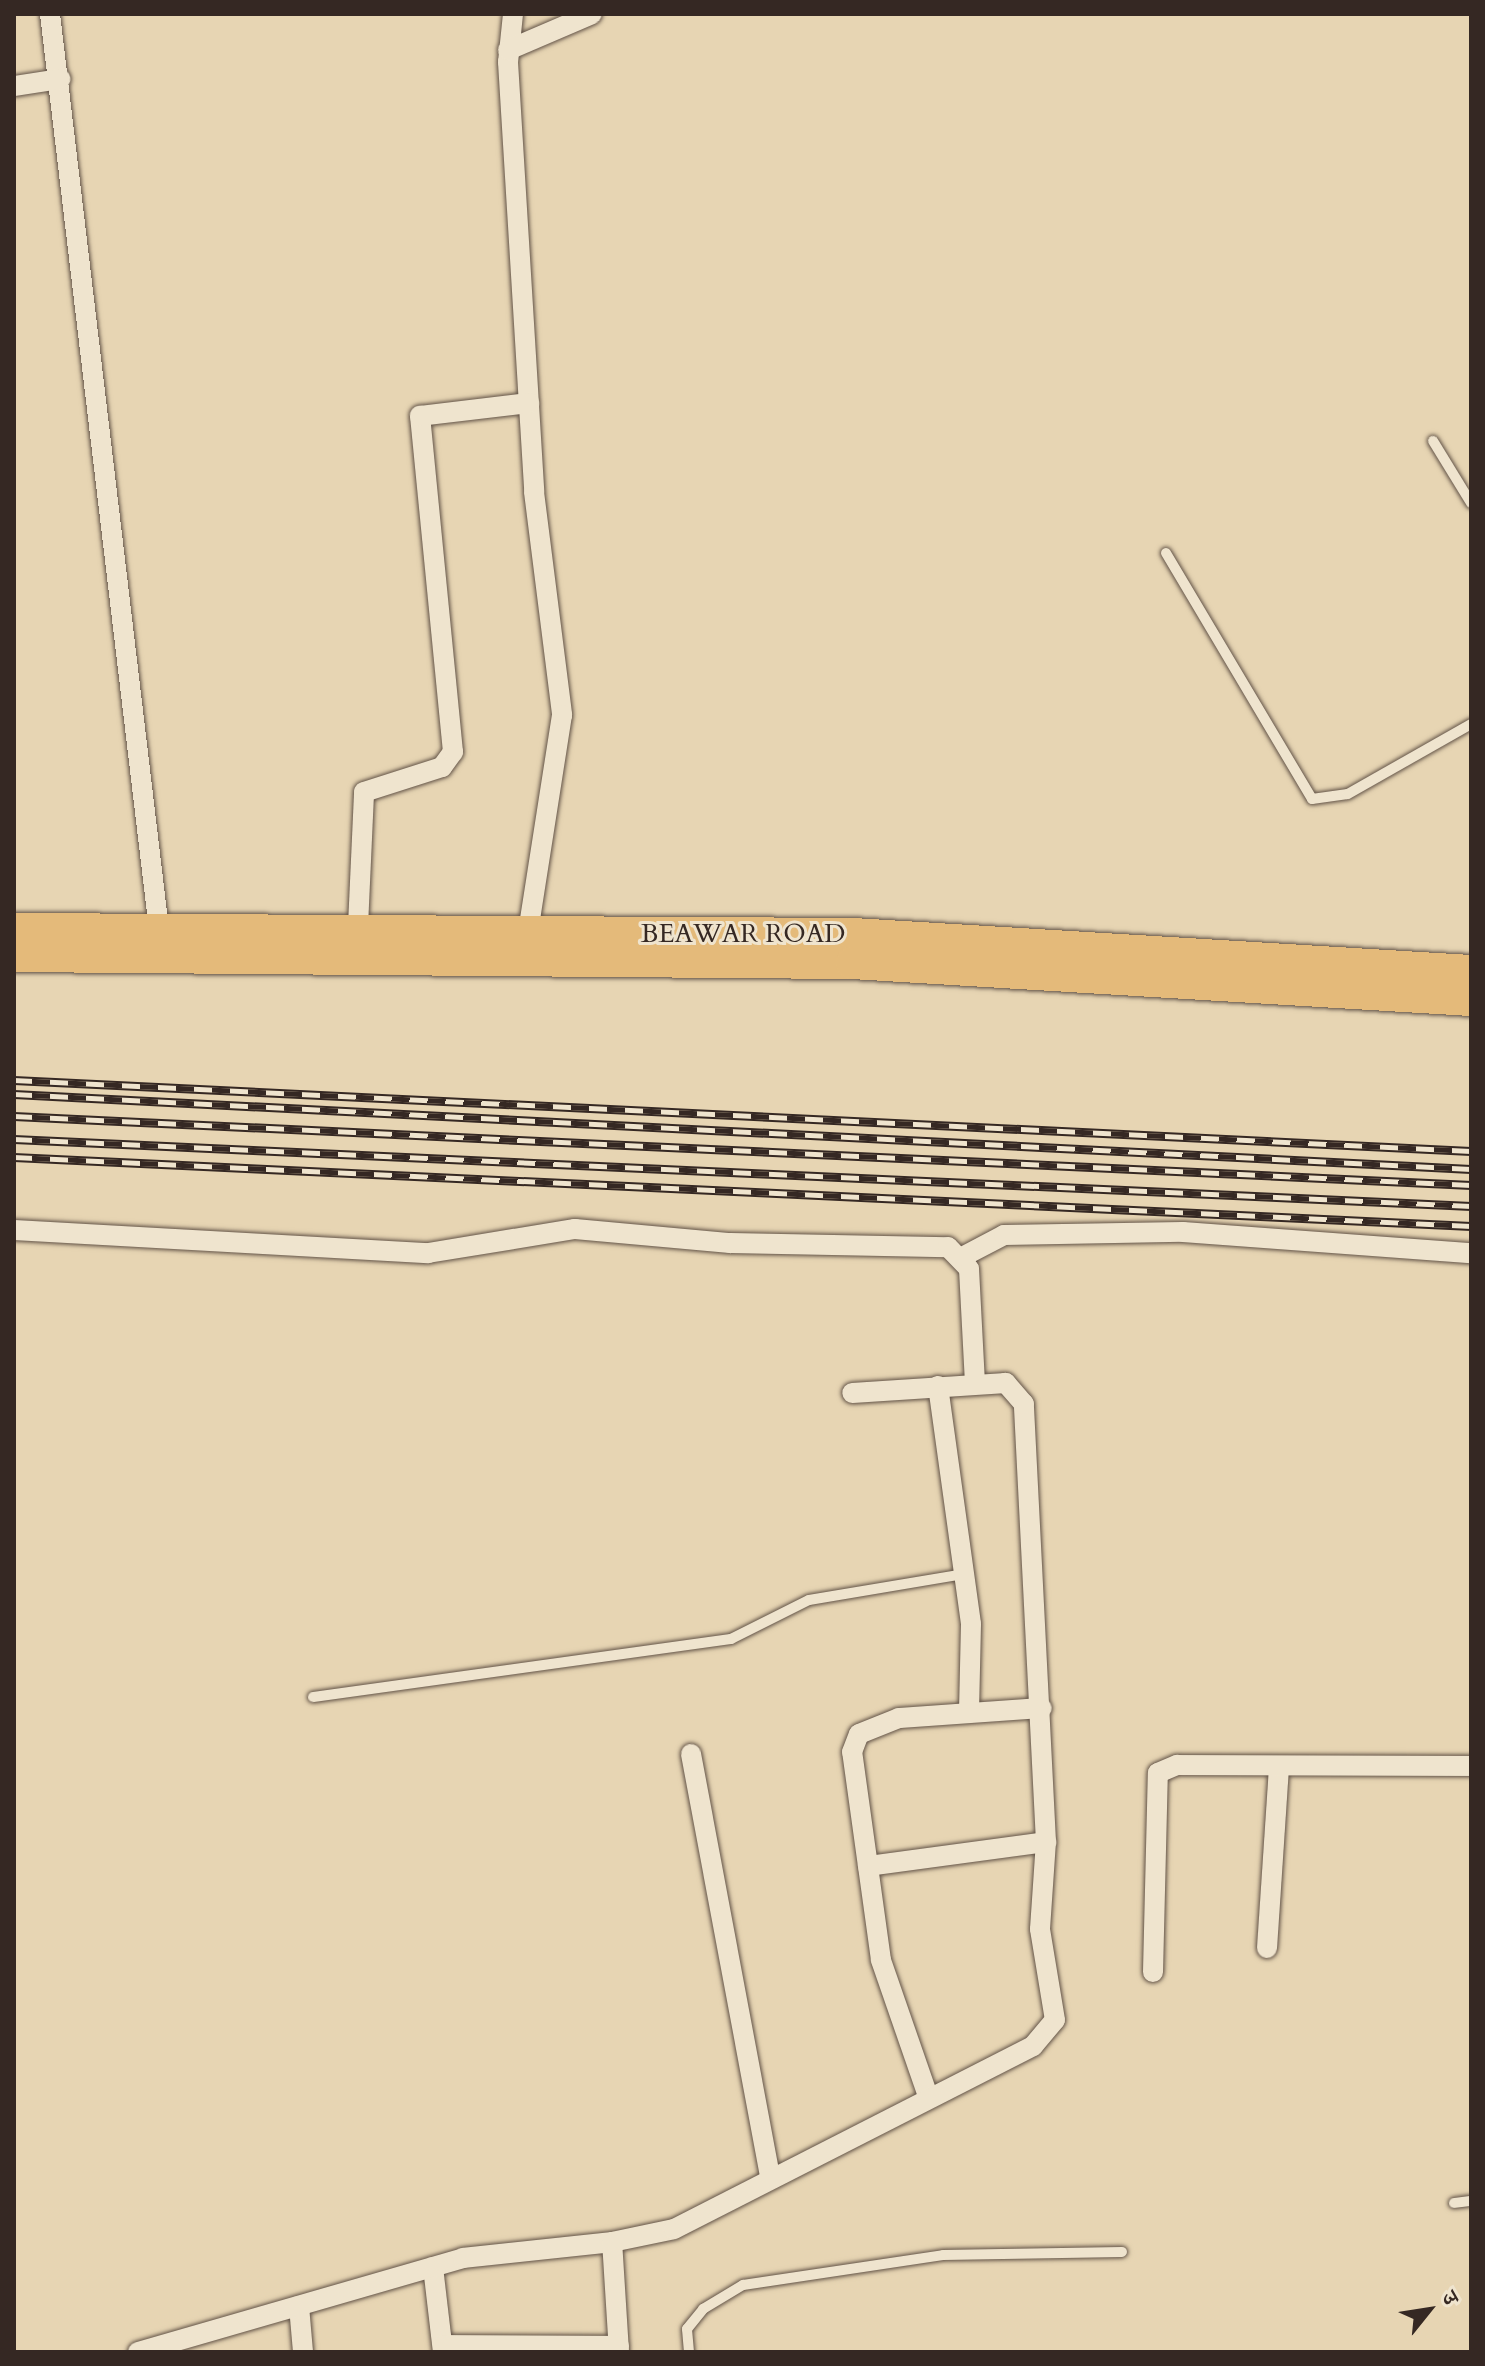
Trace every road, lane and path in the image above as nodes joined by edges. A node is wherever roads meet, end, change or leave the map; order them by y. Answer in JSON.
{"nodes":[{"id":1,"x":50,"y":14,"type":"edge"},
{"id":2,"x":513,"y":14,"type":"edge"},
{"id":3,"x":592,"y":14,"type":"edge"},
{"id":4,"x":508,"y":50,"type":"junction"},
{"id":5,"x":60,"y":79,"type":"junction"},
{"id":6,"x":14,"y":86,"type":"edge"},
{"id":7,"x":529,"y":403,"type":"junction"},
{"id":8,"x":1433,"y":441,"type":"dead end"},
{"id":9,"x":1471,"y":503,"type":"edge"},
{"id":10,"x":1166,"y":553,"type":"dead end"},
{"id":11,"x":1471,"y":724,"type":"edge"},
{"id":12,"x":358,"y":926,"type":"junction"},
{"id":13,"x":14,"y":929,"type":"edge"},
{"id":14,"x":159,"y":930,"type":"junction"},
{"id":15,"x":528,"y":933,"type":"junction"},
{"id":16,"x":14,"y":956,"type":"edge"},
{"id":17,"x":1471,"y":971,"type":"edge"},
{"id":18,"x":1471,"y":1000,"type":"edge"},
{"id":19,"x":14,"y":1230,"type":"edge"},
{"id":20,"x":1471,"y":1253,"type":"edge"},
{"id":21,"x":964,"y":1256,"type":"junction"},
{"id":22,"x":975,"y":1384,"type":"junction"},
{"id":23,"x":938,"y":1386,"type":"junction"},
{"id":24,"x":852,"y":1393,"type":"dead end"},
{"id":25,"x":965,"y":1574,"type":"junction"},
{"id":26,"x":313,"y":1697,"type":"dead end"},
{"id":27,"x":1042,"y":1708,"type":"junction"},
{"id":28,"x":969,"y":1713,"type":"junction"},
{"id":29,"x":691,"y":1754,"type":"dead end"},
{"id":30,"x":1279,"y":1766,"type":"junction"},
{"id":31,"x":1471,"y":1766,"type":"edge"},
{"id":32,"x":1046,"y":1842,"type":"junction"},
{"id":33,"x":868,"y":1866,"type":"junction"},
{"id":34,"x":1267,"y":1948,"type":"dead end"},
{"id":35,"x":1153,"y":1972,"type":"dead end"},
{"id":36,"x":928,"y":2096,"type":"junction"},
{"id":37,"x":770,"y":2177,"type":"junction"},
{"id":38,"x":1471,"y":2201,"type":"edge"},
{"id":39,"x":1454,"y":2203,"type":"dead end"},
{"id":40,"x":612,"y":2242,"type":"junction"},
{"id":41,"x":1122,"y":2252,"type":"dead end"},
{"id":42,"x":433,"y":2267,"type":"junction"},
{"id":43,"x":299,"y":2306,"type":"junction"},
{"id":44,"x":443,"y":2348,"type":"edge"},
{"id":45,"x":619,"y":2349,"type":"edge"},
{"id":46,"x":152,"y":2350,"type":"edge"},
{"id":47,"x":303,"y":2352,"type":"edge"},
{"id":48,"x":689,"y":2352,"type":"edge"}],
"edges":[{"from":1,"to":5,"type":"street"},
{"from":2,"to":4,"type":"street"},
{"from":3,"to":4,"type":"street"},
{"from":4,"to":7,"type":"street"},
{"from":5,"to":6,"type":"street"},
{"from":5,"to":14,"type":"street"},
{"from":7,"to":12,"type":"street"},
{"from":7,"to":15,"type":"street"},
{"from":8,"to":9,"type":"lane"},
{"from":10,"to":11,"type":"lane"},
{"from":12,"to":14,"type":"main road","name":"BEAWAR ROAD"},
{"from":12,"to":15,"type":"main road","name":"BEAWAR ROAD"},
{"from":13,"to":14,"type":"main road","name":"BEAWAR ROAD"},
{"from":15,"to":17,"type":"main road","name":"BEAWAR ROAD"},
{"from":16,"to":18,"type":"main road","name":"BEAWAR ROAD"},
{"from":19,"to":21,"type":"street"},
{"from":20,"to":21,"type":"street"},
{"from":21,"to":22,"type":"street"},
{"from":22,"to":23,"type":"street"},
{"from":22,"to":27,"type":"street"},
{"from":23,"to":24,"type":"street"},
{"from":23,"to":25,"type":"street"},
{"from":25,"to":26,"type":"lane"},
{"from":25,"to":28,"type":"street"},
{"from":27,"to":28,"type":"street"},
{"from":27,"to":32,"type":"street"},
{"from":28,"to":33,"type":"street"},
{"from":29,"to":37,"type":"street"},
{"from":30,"to":31,"type":"street"},
{"from":30,"to":34,"type":"street"},
{"from":30,"to":35,"type":"street"},
{"from":32,"to":33,"type":"street"},
{"from":32,"to":36,"type":"street"},
{"from":33,"to":36,"type":"street"},
{"from":36,"to":37,"type":"street"},
{"from":37,"to":40,"type":"street"},
{"from":38,"to":39,"type":"lane"},
{"from":40,"to":42,"type":"street"},
{"from":40,"to":45,"type":"street"},
{"from":41,"to":48,"type":"lane"},
{"from":42,"to":43,"type":"street"},
{"from":42,"to":44,"type":"street"},
{"from":43,"to":46,"type":"street"},
{"from":43,"to":47,"type":"street"},
{"from":44,"to":45,"type":"street"}]}
